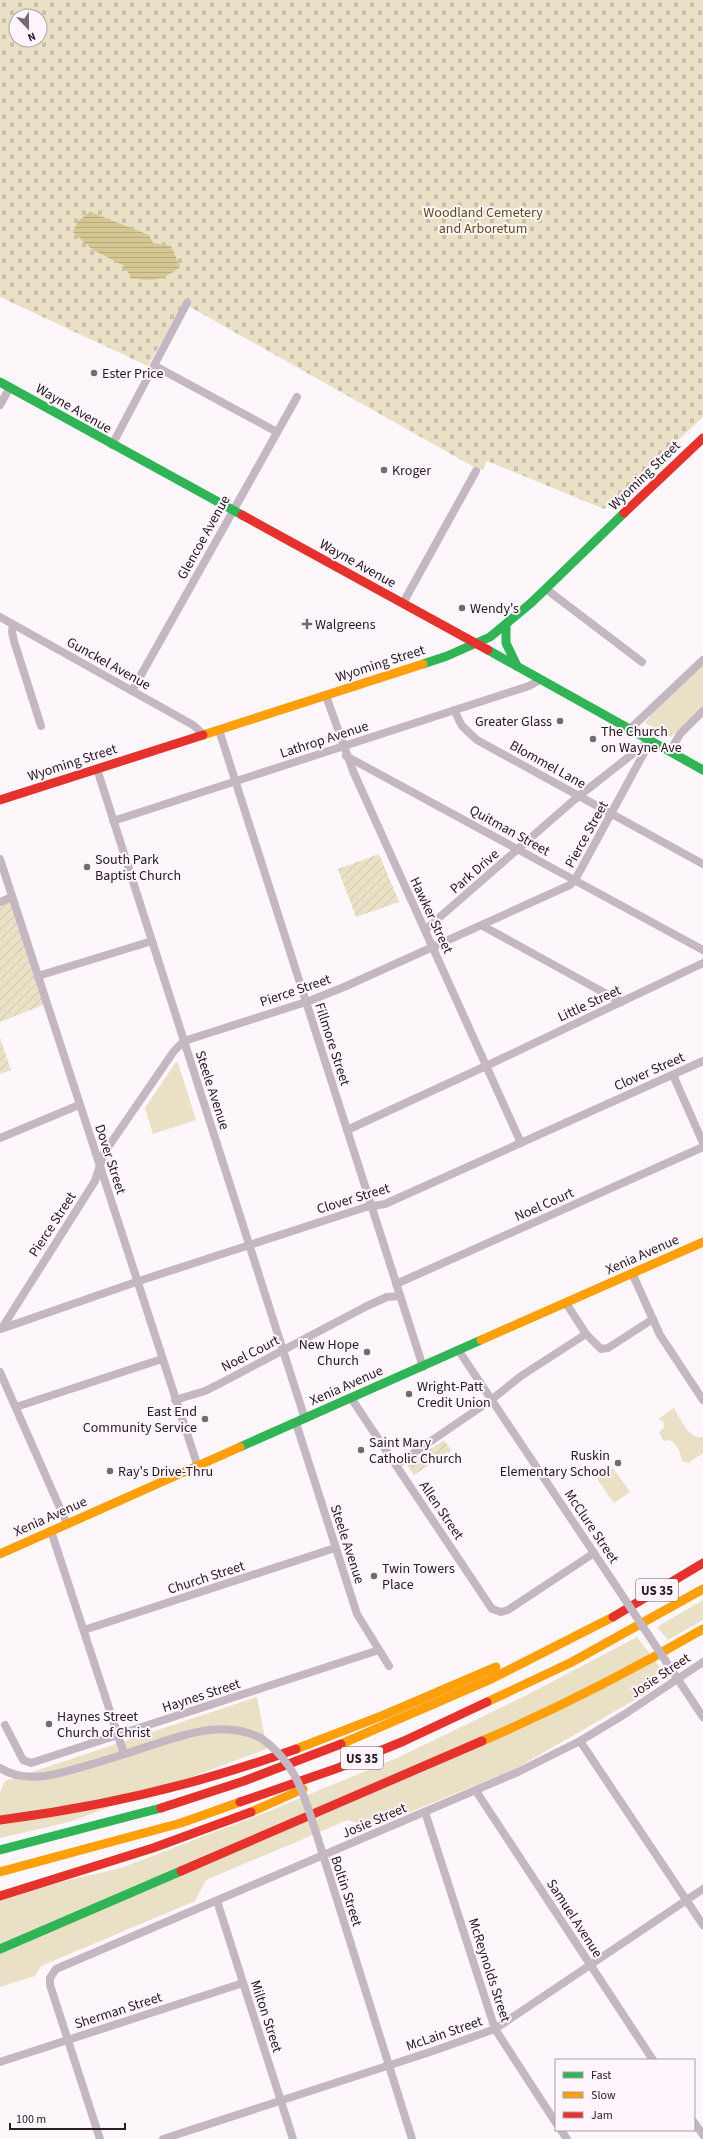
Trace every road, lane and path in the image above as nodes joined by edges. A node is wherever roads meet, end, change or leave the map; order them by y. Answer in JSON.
{"nodes":[{"id":1,"x":188,"y":304,"type":"dead end"},
{"id":2,"x":155,"y":366,"type":"junction"},
{"id":3,"x":0,"y":382,"type":"edge"},
{"id":4,"x":10,"y":387,"type":"junction"},
{"id":5,"x":297,"y":397,"type":"dead end"},
{"id":6,"x":0,"y":405,"type":"edge"},
{"id":7,"x":277,"y":432,"type":"junction"},
{"id":8,"x":703,"y":438,"type":"edge"},
{"id":9,"x":112,"y":445,"type":"junction"},
{"id":10,"x":476,"y":471,"type":"dead end"},
{"id":11,"x":233,"y":511,"type":"junction"},
{"id":12,"x":546,"y":589,"type":"junction"},
{"id":13,"x":403,"y":603,"type":"junction"},
{"id":14,"x":0,"y":618,"type":"edge"},
{"id":15,"x":13,"y":625,"type":"junction"},
{"id":16,"x":506,"y":625,"type":"junction"},
{"id":17,"x":477,"y":644,"type":"junction"},
{"id":18,"x":703,"y":660,"type":"edge"},
{"id":19,"x":642,"y":662,"type":"dead end"},
{"id":20,"x":517,"y":666,"type":"junction"},
{"id":21,"x":537,"y":677,"type":"junction"},
{"id":22,"x":132,"y":691,"type":"junction"},
{"id":23,"x":326,"y":696,"type":"junction"},
{"id":24,"x":454,"y":710,"type":"junction"},
{"id":25,"x":703,"y":711,"type":"edge"},
{"id":26,"x":41,"y":726,"type":"dead end"},
{"id":27,"x":631,"y":728,"type":"junction"},
{"id":28,"x":220,"y":730,"type":"junction"},
{"id":29,"x":204,"y":735,"type":"junction"},
{"id":30,"x":651,"y":740,"type":"junction"},
{"id":31,"x":343,"y":746,"type":"junction"},
{"id":32,"x":670,"y":751,"type":"junction"},
{"id":33,"x":346,"y":756,"type":"junction"},
{"id":34,"x":97,"y":769,"type":"junction"},
{"id":35,"x":703,"y":770,"type":"edge"},
{"id":36,"x":236,"y":781,"type":"junction"},
{"id":37,"x":578,"y":796,"type":"junction"},
{"id":38,"x":0,"y":800,"type":"edge"},
{"id":39,"x":612,"y":814,"type":"junction"},
{"id":40,"x":113,"y":821,"type":"junction"},
{"id":41,"x":518,"y":849,"type":"junction"},
{"id":42,"x":0,"y":859,"type":"edge"},
{"id":43,"x":703,"y":864,"type":"edge"},
{"id":44,"x":575,"y":880,"type":"junction"},
{"id":45,"x":12,"y":897,"type":"junction"},
{"id":46,"x":0,"y":902,"type":"edge"},
{"id":47,"x":482,"y":926,"type":"junction"},
{"id":48,"x":425,"y":930,"type":"junction"},
{"id":49,"x":152,"y":941,"type":"junction"},
{"id":50,"x":432,"y":947,"type":"junction"},
{"id":51,"x":703,"y":950,"type":"edge"},
{"id":52,"x":703,"y":963,"type":"edge"},
{"id":53,"x":38,"y":976,"type":"junction"},
{"id":54,"x":306,"y":1002,"type":"junction"},
{"id":55,"x":621,"y":1002,"type":"junction"},
{"id":56,"x":184,"y":1041,"type":"junction"},
{"id":57,"x":703,"y":1061,"type":"edge"},
{"id":58,"x":486,"y":1066,"type":"junction"},
{"id":59,"x":673,"y":1075,"type":"junction"},
{"id":60,"x":79,"y":1105,"type":"junction"},
{"id":61,"x":347,"y":1130,"type":"junction"},
{"id":62,"x":0,"y":1138,"type":"edge"},
{"id":63,"x":521,"y":1143,"type":"junction"},
{"id":64,"x":703,"y":1143,"type":"edge"},
{"id":65,"x":703,"y":1147,"type":"edge"},
{"id":66,"x":99,"y":1166,"type":"junction"},
{"id":67,"x":372,"y":1208,"type":"junction"},
{"id":68,"x":703,"y":1242,"type":"edge"},
{"id":69,"x":249,"y":1245,"type":"junction"},
{"id":70,"x":632,"y":1273,"type":"junction"},
{"id":71,"x":136,"y":1283,"type":"junction"},
{"id":72,"x":396,"y":1284,"type":"junction"},
{"id":73,"x":400,"y":1296,"type":"junction"},
{"id":74,"x":566,"y":1303,"type":"junction"},
{"id":75,"x":653,"y":1319,"type":"junction"},
{"id":76,"x":1,"y":1330,"type":"edge"},
{"id":77,"x":586,"y":1334,"type":"junction"},
{"id":78,"x":284,"y":1351,"type":"junction"},
{"id":79,"x":459,"y":1351,"type":"junction"},
{"id":80,"x":162,"y":1359,"type":"junction"},
{"id":81,"x":423,"y":1367,"type":"junction"},
{"id":82,"x":0,"y":1372,"type":"edge"},
{"id":83,"x":351,"y":1398,"type":"junction"},
{"id":84,"x":175,"y":1400,"type":"junction"},
{"id":85,"x":491,"y":1400,"type":"junction"},
{"id":86,"x":703,"y":1400,"type":"edge"},
{"id":87,"x":16,"y":1407,"type":"junction"},
{"id":88,"x":305,"y":1419,"type":"junction"},
{"id":89,"x":296,"y":1423,"type":"junction"},
{"id":90,"x":396,"y":1465,"type":"junction"},
{"id":91,"x":198,"y":1467,"type":"junction"},
{"id":92,"x":67,"y":1524,"type":"junction"},
{"id":93,"x":51,"y":1531,"type":"junction"},
{"id":94,"x":335,"y":1548,"type":"junction"},
{"id":95,"x":594,"y":1553,"type":"junction"},
{"id":96,"x":0,"y":1554,"type":"edge"},
{"id":97,"x":703,"y":1563,"type":"edge"},
{"id":98,"x":703,"y":1589,"type":"edge"},
{"id":99,"x":610,"y":1618,"type":"junction"},
{"id":100,"x":703,"y":1629,"type":"edge"},
{"id":101,"x":84,"y":1630,"type":"junction"},
{"id":102,"x":379,"y":1650,"type":"junction"},
{"id":103,"x":703,"y":1662,"type":"edge"},
{"id":104,"x":390,"y":1666,"type":"dead end"},
{"id":105,"x":678,"y":1679,"type":"junction"},
{"id":106,"x":703,"y":1717,"type":"edge"},
{"id":107,"x":5,"y":1725,"type":"dead end"},
{"id":108,"x":118,"y":1736,"type":"junction"},
{"id":109,"x":404,"y":1741,"type":"junction"},
{"id":110,"x":580,"y":1741,"type":"junction"},
{"id":111,"x":124,"y":1754,"type":"junction"},
{"id":112,"x":0,"y":1768,"type":"edge"},
{"id":113,"x":476,"y":1791,"type":"junction"},
{"id":114,"x":425,"y":1812,"type":"junction"},
{"id":115,"x":0,"y":1820,"type":"edge"},
{"id":116,"x":0,"y":1850,"type":"edge"},
{"id":117,"x":323,"y":1856,"type":"junction"},
{"id":118,"x":0,"y":1872,"type":"edge"},
{"id":119,"x":703,"y":1889,"type":"edge"},
{"id":120,"x":0,"y":1896,"type":"edge"},
{"id":121,"x":686,"y":1900,"type":"junction"},
{"id":122,"x":217,"y":1901,"type":"junction"},
{"id":123,"x":703,"y":1925,"type":"edge"},
{"id":124,"x":0,"y":1948,"type":"edge"},
{"id":125,"x":591,"y":1965,"type":"junction"},
{"id":126,"x":243,"y":1983,"type":"junction"},
{"id":127,"x":495,"y":2029,"type":"junction"},
{"id":128,"x":67,"y":2040,"type":"junction"},
{"id":129,"x":652,"y":2059,"type":"edge"},
{"id":130,"x":0,"y":2062,"type":"edge"},
{"id":131,"x":389,"y":2065,"type":"junction"},
{"id":132,"x":281,"y":2101,"type":"junction"},
{"id":133,"x":555,"y":2120,"type":"edge"},
{"id":134,"x":695,"y":2123,"type":"edge"},
{"id":135,"x":703,"y":2135,"type":"edge"},
{"id":136,"x":100,"y":2139,"type":"edge"},
{"id":137,"x":163,"y":2139,"type":"edge"},
{"id":138,"x":293,"y":2139,"type":"edge"},
{"id":139,"x":412,"y":2139,"type":"edge"}],
"edges":[{"from":1,"to":2,"type":"street"},
{"from":2,"to":7,"type":"street"},
{"from":2,"to":9,"type":"street"},
{"from":3,"to":4,"type":"main road","name":"Wayne Avenue"},
{"from":4,"to":6,"type":"street"},
{"from":4,"to":9,"type":"main road","name":"Wayne Avenue"},
{"from":5,"to":7,"type":"street","name":"Glencoe Avenue"},
{"from":7,"to":11,"type":"street","name":"Glencoe Avenue"},
{"from":8,"to":12,"type":"main road","name":"Wyoming Street"},
{"from":9,"to":11,"type":"main road","name":"Wayne Avenue"},
{"from":10,"to":13,"type":"street"},
{"from":11,"to":13,"type":"main road","name":"Wayne Avenue"},
{"from":11,"to":22,"type":"street","name":"Glencoe Avenue"},
{"from":12,"to":16,"type":"main road","name":"Wyoming Street"},
{"from":12,"to":19,"type":"street"},
{"from":13,"to":17,"type":"main road","name":"Wayne Avenue"},
{"from":14,"to":15,"type":"street","name":"Gunckel Avenue"},
{"from":15,"to":22,"type":"street","name":"Gunckel Avenue"},
{"from":15,"to":26,"type":"street"},
{"from":16,"to":17,"type":"main road","name":"Wyoming Street"},
{"from":16,"to":20,"type":"main road"},
{"from":17,"to":20,"type":"main road","name":"Wayne Avenue"},
{"from":17,"to":23,"type":"main road","name":"Wyoming Street"},
{"from":18,"to":27,"type":"street"},
{"from":20,"to":21,"type":"main road","name":"Wayne Avenue"},
{"from":21,"to":24,"type":"street","name":"Lathrop Avenue"},
{"from":21,"to":27,"type":"main road","name":"Wayne Avenue"},
{"from":22,"to":29,"type":"street","name":"Gunckel Avenue"},
{"from":23,"to":28,"type":"main road","name":"Wyoming Street"},
{"from":23,"to":31,"type":"street","name":"Hawker Street"},
{"from":24,"to":31,"type":"street","name":"Lathrop Avenue"},
{"from":24,"to":37,"type":"street","name":"Blommel Lane"},
{"from":25,"to":32,"type":"street"},
{"from":27,"to":30,"type":"main road","name":"Wayne Avenue"},
{"from":28,"to":29,"type":"main road","name":"Wyoming Street"},
{"from":28,"to":36,"type":"street","name":"Fillmore Street"},
{"from":29,"to":34,"type":"main road","name":"Wyoming Street"},
{"from":30,"to":32,"type":"main road","name":"Wayne Avenue"},
{"from":30,"to":37,"type":"street","name":"Park Drive"},
{"from":30,"to":39,"type":"street","name":"Pierce Street"},
{"from":31,"to":33,"type":"street","name":"Hawker Street"},
{"from":31,"to":36,"type":"street","name":"Lathrop Avenue"},
{"from":32,"to":35,"type":"main road","name":"Wayne Avenue"},
{"from":33,"to":41,"type":"street","name":"Quitman Street"},
{"from":33,"to":48,"type":"street","name":"Hawker Street"},
{"from":34,"to":38,"type":"main road","name":"Wyoming Street"},
{"from":34,"to":40,"type":"street","name":"Steele Avenue"},
{"from":36,"to":40,"type":"street","name":"Lathrop Avenue"},
{"from":36,"to":54,"type":"street","name":"Fillmore Street"},
{"from":37,"to":39,"type":"street","name":"Blommel Lane"},
{"from":37,"to":41,"type":"street","name":"Park Drive"},
{"from":39,"to":43,"type":"street","name":"Blommel Lane"},
{"from":39,"to":44,"type":"street","name":"Pierce Street"},
{"from":40,"to":49,"type":"street","name":"Steele Avenue"},
{"from":41,"to":44,"type":"street","name":"Quitman Street"},
{"from":41,"to":48,"type":"street","name":"Park Drive"},
{"from":42,"to":45,"type":"street","name":"Dover Street"},
{"from":44,"to":47,"type":"street","name":"Pierce Street"},
{"from":44,"to":51,"type":"street","name":"Quitman Street"},
{"from":45,"to":46,"type":"street"},
{"from":45,"to":53,"type":"street","name":"Dover Street"},
{"from":47,"to":50,"type":"street","name":"Pierce Street"},
{"from":47,"to":55,"type":"street"},
{"from":48,"to":50,"type":"street","name":"Hawker Street"},
{"from":49,"to":53,"type":"street"},
{"from":49,"to":56,"type":"street","name":"Steele Avenue"},
{"from":50,"to":54,"type":"street","name":"Pierce Street"},
{"from":50,"to":58,"type":"street","name":"Hawker Street"},
{"from":52,"to":55,"type":"street","name":"Little Street"},
{"from":53,"to":60,"type":"street","name":"Dover Street"},
{"from":54,"to":56,"type":"street","name":"Pierce Street"},
{"from":54,"to":61,"type":"street","name":"Fillmore Street"},
{"from":55,"to":58,"type":"street","name":"Little Street"},
{"from":56,"to":66,"type":"street","name":"Pierce Street"},
{"from":56,"to":69,"type":"street","name":"Steele Avenue"},
{"from":57,"to":59,"type":"street","name":"Clover Street"},
{"from":58,"to":61,"type":"street","name":"Little Street"},
{"from":58,"to":63,"type":"street","name":"Hawker Street"},
{"from":59,"to":63,"type":"street","name":"Clover Street"},
{"from":59,"to":64,"type":"street"},
{"from":60,"to":62,"type":"street"},
{"from":60,"to":66,"type":"street","name":"Dover Street"},
{"from":61,"to":67,"type":"street","name":"Fillmore Street"},
{"from":63,"to":67,"type":"street","name":"Clover Street"},
{"from":65,"to":72,"type":"street","name":"Noel Court"},
{"from":66,"to":71,"type":"street","name":"Dover Street"},
{"from":66,"to":76,"type":"street","name":"Pierce Street"},
{"from":67,"to":69,"type":"street","name":"Clover Street"},
{"from":67,"to":72,"type":"street","name":"Fillmore Street"},
{"from":68,"to":70,"type":"main road","name":"Xenia Avenue"},
{"from":69,"to":71,"type":"street","name":"Clover Street"},
{"from":69,"to":78,"type":"street","name":"Steele Avenue"},
{"from":70,"to":74,"type":"main road","name":"Xenia Avenue"},
{"from":70,"to":75,"type":"street"},
{"from":71,"to":76,"type":"street","name":"Clover Street"},
{"from":71,"to":80,"type":"street","name":"Dover Street"},
{"from":72,"to":73,"type":"street","name":"Fillmore Street"},
{"from":73,"to":78,"type":"street","name":"Noel Court"},
{"from":73,"to":81,"type":"street","name":"Fillmore Street"},
{"from":74,"to":77,"type":"street"},
{"from":74,"to":79,"type":"main road","name":"Xenia Avenue"},
{"from":75,"to":77,"type":"street"},
{"from":75,"to":86,"type":"street"},
{"from":77,"to":85,"type":"street"},
{"from":78,"to":84,"type":"street","name":"Noel Court"},
{"from":78,"to":88,"type":"street","name":"Steele Avenue"},
{"from":79,"to":81,"type":"main road","name":"Xenia Avenue"},
{"from":79,"to":85,"type":"street","name":"McClure Street"},
{"from":80,"to":84,"type":"street","name":"Dover Street"},
{"from":80,"to":87,"type":"street"},
{"from":81,"to":83,"type":"main road","name":"Xenia Avenue"},
{"from":82,"to":87,"type":"street"},
{"from":83,"to":88,"type":"main road","name":"Xenia Avenue"},
{"from":83,"to":90,"type":"street","name":"Allen Street"},
{"from":84,"to":91,"type":"street","name":"Dover Street"},
{"from":85,"to":90,"type":"street"},
{"from":85,"to":95,"type":"street","name":"McClure Street"},
{"from":87,"to":92,"type":"street"},
{"from":88,"to":89,"type":"main road","name":"Xenia Avenue"},
{"from":89,"to":91,"type":"main road","name":"Xenia Avenue"},
{"from":89,"to":94,"type":"street","name":"Steele Avenue"},
{"from":90,"to":95,"type":"street","name":"Allen Street"},
{"from":91,"to":92,"type":"main road","name":"Xenia Avenue"},
{"from":92,"to":93,"type":"main road","name":"Xenia Avenue"},
{"from":93,"to":96,"type":"main road","name":"Xenia Avenue"},
{"from":93,"to":101,"type":"street"},
{"from":94,"to":101,"type":"street","name":"Church Street"},
{"from":94,"to":102,"type":"street","name":"Steele Avenue"},
{"from":95,"to":105,"type":"street","name":"McClure Street","bridge":true},
{"from":97,"to":99,"type":"main road","number":"US 35"},
{"from":98,"to":109,"type":"main road","number":"US 35"},
{"from":99,"to":115,"type":"main road"},
{"from":99,"to":116,"type":"main road","number":"US 35"},
{"from":100,"to":124,"type":"main road"},
{"from":101,"to":108,"type":"street"},
{"from":102,"to":104,"type":"street","name":"Steele Avenue"},
{"from":102,"to":108,"type":"street","name":"Haynes Street"},
{"from":103,"to":105,"type":"street","name":"Josie Street"},
{"from":105,"to":106,"type":"street","name":"McClure Street"},
{"from":105,"to":110,"type":"street","name":"Josie Street"},
{"from":107,"to":108,"type":"street","name":"Haynes Street"},
{"from":108,"to":111,"type":"street"},
{"from":109,"to":118,"type":"main road","number":"US 35"},
{"from":109,"to":120,"type":"main road"},
{"from":110,"to":113,"type":"street","name":"Josie Street"},
{"from":110,"to":121,"type":"street"},
{"from":111,"to":112,"type":"street","name":"Boltin Street"},
{"from":111,"to":117,"type":"street","name":"Boltin Street","bridge":true},
{"from":113,"to":114,"type":"street","name":"Josie Street"},
{"from":113,"to":125,"type":"street","name":"Samuel Avenue"},
{"from":114,"to":117,"type":"street","name":"Josie Street"},
{"from":114,"to":127,"type":"street","name":"McReynolds Street"},
{"from":117,"to":122,"type":"street","name":"Josie Street"},
{"from":117,"to":131,"type":"street","name":"Boltin Street"},
{"from":119,"to":121,"type":"street","name":"McLain Street"},
{"from":121,"to":123,"type":"street"},
{"from":121,"to":125,"type":"street","name":"McLain Street"},
{"from":122,"to":126,"type":"street","name":"Milton Street"},
{"from":122,"to":128,"type":"street","name":"Josie Street"},
{"from":125,"to":127,"type":"street","name":"McLain Street"},
{"from":125,"to":129,"type":"street","name":"Samuel Avenue"},
{"from":126,"to":128,"type":"street","name":"Sherman Street"},
{"from":126,"to":132,"type":"street","name":"Milton Street"},
{"from":127,"to":131,"type":"street","name":"McLain Street"},
{"from":127,"to":133,"type":"street","name":"McReynolds Street"},
{"from":128,"to":130,"type":"street","name":"Sherman Street"},
{"from":128,"to":136,"type":"street"},
{"from":131,"to":132,"type":"street","name":"McLain Street"},
{"from":131,"to":139,"type":"street","name":"Boltin Street"},
{"from":132,"to":137,"type":"street","name":"McLain Street"},
{"from":132,"to":138,"type":"street","name":"Milton Street"},
{"from":134,"to":135,"type":"street"}]}
